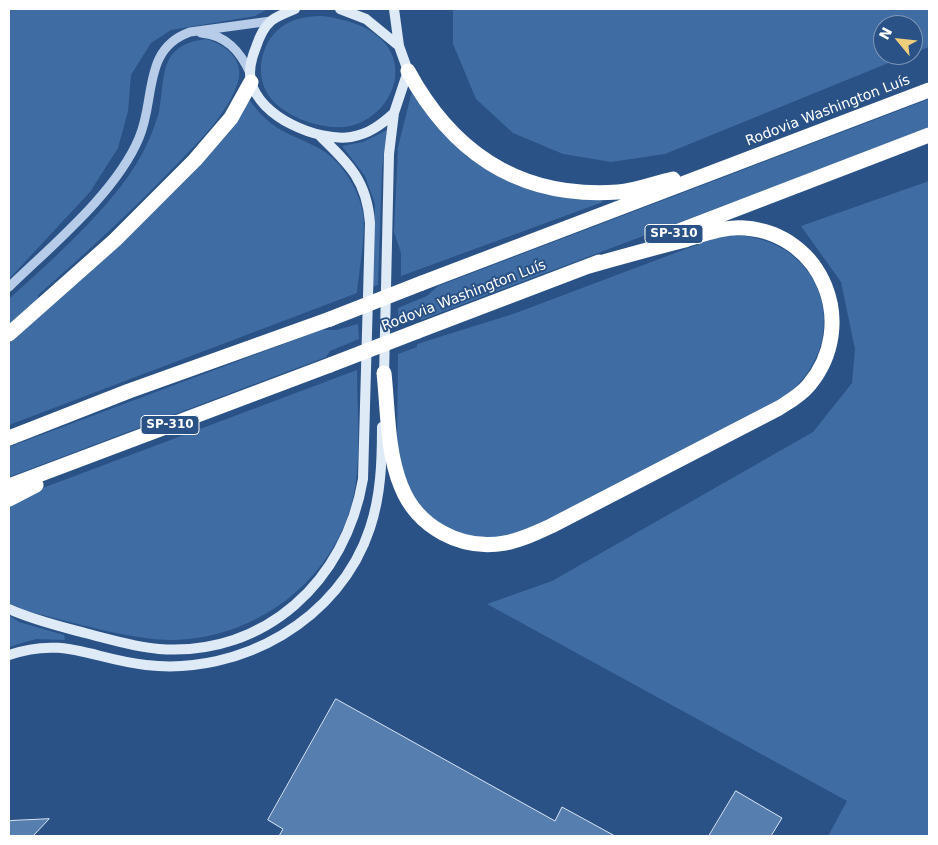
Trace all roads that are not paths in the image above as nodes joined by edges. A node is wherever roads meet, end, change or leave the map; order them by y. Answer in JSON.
{"nodes":[{"id":1,"x":295,"y":9,"type":"edge"},
{"id":2,"x":340,"y":9,"type":"edge"},
{"id":3,"x":394,"y":9,"type":"edge"},
{"id":4,"x":271,"y":21,"type":"junction"},
{"id":5,"x":190,"y":32,"type":"junction"},
{"id":6,"x":399,"y":46,"type":"junction"},
{"id":7,"x":408,"y":71,"type":"junction"},
{"id":8,"x":250,"y":78,"type":"junction"},
{"id":9,"x":929,"y":90,"type":"edge"},
{"id":10,"x":394,"y":113,"type":"junction"},
{"id":11,"x":319,"y":135,"type":"junction"},
{"id":12,"x":929,"y":135,"type":"edge"},
{"id":13,"x":735,"y":164,"type":"junction"},
{"id":14,"x":589,"y":266,"type":"junction"},
{"id":15,"x":9,"y":287,"type":"edge"},
{"id":16,"x":9,"y":334,"type":"edge"},
{"id":17,"x":384,"y":373,"type":"junction"},
{"id":18,"x":9,"y":438,"type":"edge"},
{"id":19,"x":128,"y":441,"type":"junction"},
{"id":20,"x":9,"y":486,"type":"edge"},
{"id":21,"x":9,"y":499,"type":"edge"},
{"id":22,"x":9,"y":609,"type":"edge"},
{"id":23,"x":9,"y":655,"type":"edge"}],
"edges":[{"from":1,"to":4,"type":"main road"},
{"from":2,"to":6,"type":"main road"},
{"from":3,"to":6,"type":"main road"},
{"from":4,"to":5,"type":"street"},
{"from":4,"to":8,"type":"main road"},
{"from":5,"to":8,"type":"street"},
{"from":5,"to":15,"type":"street"},
{"from":6,"to":7,"type":"main road"},
{"from":7,"to":10,"type":"main road"},
{"from":7,"to":13,"type":"highway"},
{"from":8,"to":11,"type":"main road"},
{"from":8,"to":16,"type":"highway"},
{"from":9,"to":13,"type":"highway","name":"Rodovia Washington Luís"},
{"from":10,"to":11,"type":"main road"},
{"from":10,"to":17,"type":"main road"},
{"from":11,"to":22,"type":"main road"},
{"from":12,"to":14,"type":"highway","name":"Rodovia Washington Luís","number":"SP-310"},
{"from":13,"to":18,"type":"highway","name":"Rodovia Washington Luís","bridge":true},
{"from":14,"to":17,"type":"highway"},
{"from":14,"to":19,"type":"highway","name":"Rodovia Washington Luís","number":"SP-310","bridge":true},
{"from":17,"to":23,"type":"main road"},
{"from":19,"to":20,"type":"highway","name":"Rodovia Washington Luís","number":"SP-310"},
{"from":19,"to":21,"type":"highway"}]}
